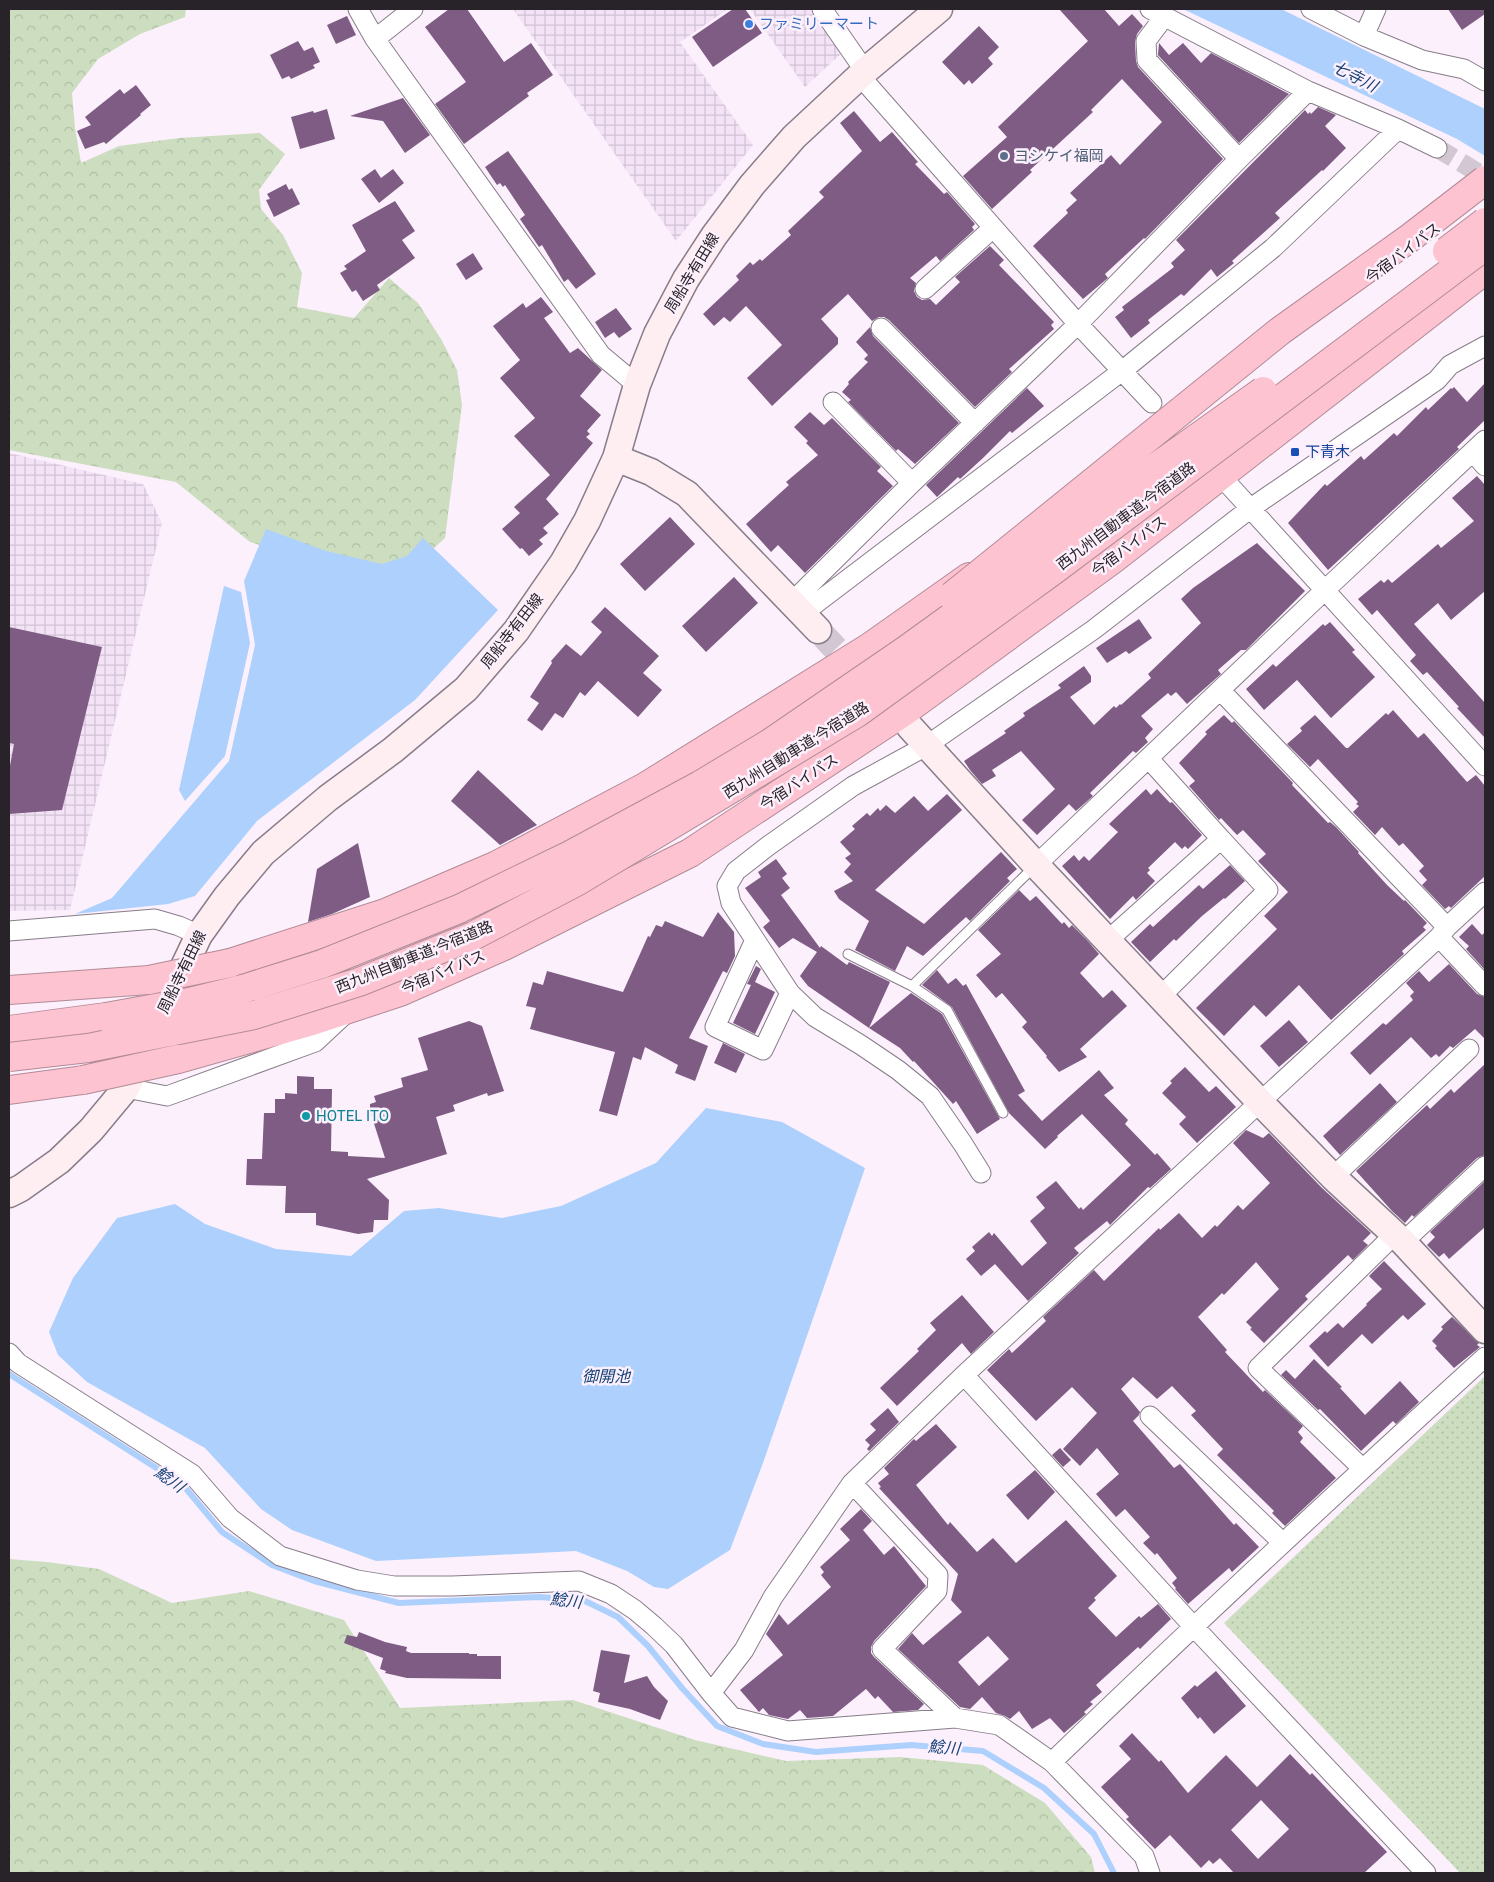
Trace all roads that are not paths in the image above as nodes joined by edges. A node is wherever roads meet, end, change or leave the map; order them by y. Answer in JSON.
{"nodes":[{"id":1,"x":358,"y":9,"type":"edge"},
{"id":2,"x":413,"y":9,"type":"edge"},
{"id":3,"x":822,"y":9,"type":"edge"},
{"id":4,"x":939,"y":9,"type":"edge"},
{"id":5,"x":1311,"y":9,"type":"edge"},
{"id":6,"x":1376,"y":9,"type":"edge"},
{"id":7,"x":1157,"y":13,"type":"edge"},
{"id":8,"x":1364,"y":36,"type":"junction"},
{"id":9,"x":375,"y":39,"type":"junction"},
{"id":10,"x":862,"y":74,"type":"junction"},
{"id":11,"x":1485,"y":80,"type":"edge"},
{"id":12,"x":1308,"y":91,"type":"junction"},
{"id":13,"x":1398,"y":129,"type":"junction"},
{"id":14,"x":1437,"y":148,"type":"tunnel mouth"},
{"id":15,"x":1238,"y":159,"type":"junction"},
{"id":16,"x":1485,"y":180,"type":"edge"},
{"id":17,"x":1485,"y":190,"type":"edge"},
{"id":18,"x":1485,"y":222,"type":"edge"},
{"id":19,"x":993,"y":228,"type":"junction"},
{"id":20,"x":1485,"y":246,"type":"edge"},
{"id":21,"x":1485,"y":270,"type":"edge"},
{"id":22,"x":925,"y":289,"type":"dead end"},
{"id":23,"x":1078,"y":324,"type":"junction"},
{"id":24,"x":881,"y":328,"type":"dead end"},
{"id":25,"x":1485,"y":346,"type":"edge"},
{"id":26,"x":1122,"y":371,"type":"junction"},
{"id":27,"x":637,"y":385,"type":"junction"},
{"id":28,"x":833,"y":402,"type":"dead end"},
{"id":29,"x":1152,"y":403,"type":"dead end"},
{"id":30,"x":975,"y":423,"type":"junction"},
{"id":31,"x":1479,"y":446,"type":"edge"},
{"id":32,"x":616,"y":458,"type":"junction"},
{"id":33,"x":1485,"y":466,"type":"edge"},
{"id":34,"x":912,"y":483,"type":"junction"},
{"id":35,"x":1229,"y":485,"type":"dead end"},
{"id":36,"x":1252,"y":508,"type":"junction"},
{"id":37,"x":1325,"y":590,"type":"junction"},
{"id":38,"x":804,"y":616,"type":"junction"},
{"id":39,"x":1220,"y":691,"type":"junction"},
{"id":40,"x":918,"y":737,"type":"junction"},
{"id":41,"x":770,"y":743,"type":"junction"},
{"id":42,"x":1149,"y":759,"type":"junction"},
{"id":43,"x":1485,"y":766,"type":"edge"},
{"id":44,"x":1221,"y":839,"type":"junction"},
{"id":45,"x":1036,"y":865,"type":"junction"},
{"id":46,"x":1485,"y":892,"type":"edge"},
{"id":47,"x":9,"y":931,"type":"edge"},
{"id":48,"x":1443,"y":932,"type":"junction"},
{"id":49,"x":199,"y":934,"type":"junction"},
{"id":50,"x":755,"y":940,"type":"junction"},
{"id":51,"x":1107,"y":941,"type":"junction"},
{"id":52,"x":848,"y":954,"type":"dead end"},
{"id":53,"x":912,"y":986,"type":"junction"},
{"id":54,"x":1485,"y":986,"type":"edge"},
{"id":55,"x":9,"y":990,"type":"edge"},
{"id":56,"x":790,"y":993,"type":"junction"},
{"id":57,"x":1160,"y":997,"type":"junction"},
{"id":58,"x":352,"y":1008,"type":"junction"},
{"id":59,"x":9,"y":1030,"type":"edge"},
{"id":60,"x":1468,"y":1049,"type":"dead end"},
{"id":61,"x":9,"y":1057,"type":"edge"},
{"id":62,"x":126,"y":1088,"type":"junction"},
{"id":63,"x":9,"y":1090,"type":"edge"},
{"id":64,"x":1260,"y":1102,"type":"junction"},
{"id":65,"x":1003,"y":1113,"type":"dead end"},
{"id":66,"x":1485,"y":1166,"type":"edge"},
{"id":67,"x":980,"y":1173,"type":"dead end"},
{"id":68,"x":1333,"y":1177,"type":"junction"},
{"id":69,"x":9,"y":1194,"type":"edge"},
{"id":70,"x":1398,"y":1239,"type":"junction"},
{"id":71,"x":1485,"y":1330,"type":"edge"},
{"id":72,"x":9,"y":1353,"type":"edge"},
{"id":73,"x":1485,"y":1357,"type":"edge"},
{"id":74,"x":964,"y":1375,"type":"junction"},
{"id":75,"x":1150,"y":1416,"type":"dead end"},
{"id":76,"x":1362,"y":1468,"type":"junction"},
{"id":77,"x":852,"y":1483,"type":"junction"},
{"id":78,"x":1283,"y":1543,"type":"junction"},
{"id":79,"x":1193,"y":1626,"type":"junction"},
{"id":80,"x":711,"y":1693,"type":"junction"},
{"id":81,"x":955,"y":1718,"type":"junction"},
{"id":82,"x":1052,"y":1762,"type":"junction"},
{"id":83,"x":1150,"y":1873,"type":"edge"},
{"id":84,"x":1426,"y":1873,"type":"edge"}],
"edges":[{"from":1,"to":9,"type":"street"},
{"from":2,"to":9,"type":"street"},
{"from":3,"to":10,"type":"street"},
{"from":4,"to":10,"type":"main road","name":"周船寺有田線"},
{"from":5,"to":8,"type":"street"},
{"from":6,"to":8,"type":"street"},
{"from":7,"to":12,"type":"street"},
{"from":7,"to":15,"type":"street"},
{"from":8,"to":11,"type":"street"},
{"from":9,"to":27,"type":"street"},
{"from":10,"to":19,"type":"street"},
{"from":10,"to":27,"type":"main road","name":"周船寺有田線"},
{"from":12,"to":13,"type":"street"},
{"from":12,"to":15,"type":"street"},
{"from":13,"to":14,"type":"street"},
{"from":13,"to":26,"type":"street"},
{"from":15,"to":23,"type":"street"},
{"from":16,"to":41,"type":"highway","bridge":true},
{"from":17,"to":55,"type":"highway","name":"今宿バイパス","bridge":true},
{"from":18,"to":41,"type":"highway","name":"西九州自動車道;今宿道路","bridge":true},
{"from":19,"to":22,"type":"street"},
{"from":19,"to":23,"type":"street"},
{"from":20,"to":61,"type":"highway","name":"西九州自動車道;今宿道路","bridge":true},
{"from":21,"to":58,"type":"highway","name":"今宿バイパス"},
{"from":23,"to":26,"type":"street"},
{"from":23,"to":30,"type":"street"},
{"from":24,"to":30,"type":"street"},
{"from":25,"to":36,"type":"street"},
{"from":26,"to":29,"type":"street"},
{"from":26,"to":38,"type":"street"},
{"from":27,"to":32,"type":"main road","name":"周船寺有田線"},
{"from":28,"to":34,"type":"street"},
{"from":30,"to":34,"type":"street"},
{"from":31,"to":33,"type":"street"},
{"from":31,"to":37,"type":"street"},
{"from":32,"to":38,"type":"main road"},
{"from":32,"to":49,"type":"main road","name":"周船寺有田線"},
{"from":34,"to":38,"type":"street"},
{"from":35,"to":36,"type":"street"},
{"from":36,"to":37,"type":"street"},
{"from":36,"to":40,"type":"street"},
{"from":37,"to":39,"type":"street"},
{"from":37,"to":43,"type":"street"},
{"from":39,"to":42,"type":"street"},
{"from":39,"to":48,"type":"street"},
{"from":40,"to":45,"type":"main road"},
{"from":40,"to":50,"type":"street"},
{"from":41,"to":59,"type":"highway","name":"西九州自動車道;今宿道路","bridge":true},
{"from":42,"to":44,"type":"street"},
{"from":42,"to":45,"type":"street"},
{"from":44,"to":51,"type":"street"},
{"from":44,"to":57,"type":"street"},
{"from":45,"to":51,"type":"main road"},
{"from":45,"to":53,"type":"lane"},
{"from":46,"to":48,"type":"street"},
{"from":47,"to":49,"type":"street"},
{"from":48,"to":54,"type":"street"},
{"from":48,"to":64,"type":"street"},
{"from":49,"to":62,"type":"main road","name":"周船寺有田線"},
{"from":50,"to":56,"type":"street"},
{"from":50,"to":56,"type":"street"},
{"from":51,"to":57,"type":"main road"},
{"from":52,"to":53,"type":"lane"},
{"from":53,"to":65,"type":"lane"},
{"from":56,"to":67,"type":"street"},
{"from":57,"to":64,"type":"main road"},
{"from":58,"to":62,"type":"street"},
{"from":58,"to":63,"type":"highway","name":"今宿バイパス","bridge":true},
{"from":60,"to":68,"type":"street"},
{"from":62,"to":69,"type":"main road","name":"周船寺有田線"},
{"from":64,"to":68,"type":"main road"},
{"from":64,"to":74,"type":"street"},
{"from":66,"to":70,"type":"street"},
{"from":68,"to":70,"type":"main road"},
{"from":70,"to":71,"type":"main road"},
{"from":70,"to":76,"type":"street"},
{"from":72,"to":80,"type":"street"},
{"from":73,"to":76,"type":"street"},
{"from":74,"to":77,"type":"street"},
{"from":74,"to":79,"type":"street"},
{"from":75,"to":78,"type":"street"},
{"from":76,"to":78,"type":"street"},
{"from":77,"to":80,"type":"street"},
{"from":77,"to":81,"type":"street"},
{"from":78,"to":79,"type":"street"},
{"from":79,"to":82,"type":"street"},
{"from":79,"to":84,"type":"street"},
{"from":80,"to":81,"type":"street"},
{"from":81,"to":82,"type":"street"},
{"from":82,"to":83,"type":"street"}]}
